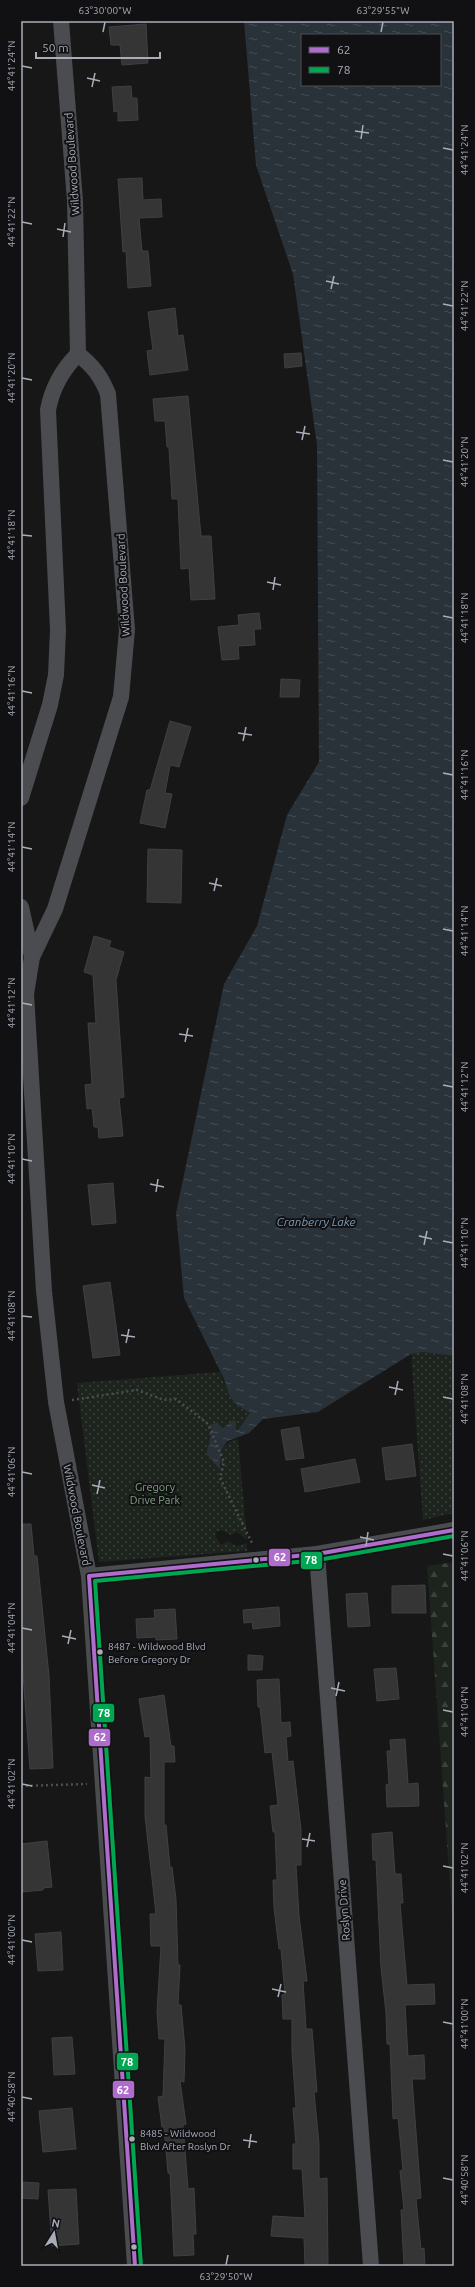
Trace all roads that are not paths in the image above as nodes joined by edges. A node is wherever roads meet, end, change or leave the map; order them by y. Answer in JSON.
{"nodes":[{"id":1,"x":61,"y":21,"type":"edge"},
{"id":2,"x":78,"y":354,"type":"junction"},
{"id":3,"x":21,"y":798,"type":"edge"},
{"id":4,"x":21,"y":907,"type":"edge"},
{"id":5,"x":32,"y":957,"type":"junction"},
{"id":6,"x":23,"y":995,"type":"edge"},
{"id":7,"x":454,"y":1530,"type":"edge"},
{"id":8,"x":317,"y":1554,"type":"junction"},
{"id":9,"x":89,"y":1576,"type":"junction"},
{"id":10,"x":135,"y":2266,"type":"edge"},
{"id":11,"x":371,"y":2266,"type":"edge"}],
"edges":[{"from":1,"to":2,"type":"street","name":"Wildwood Boulevard"},
{"from":2,"to":3,"type":"street"},
{"from":2,"to":5,"type":"street","name":"Wildwood Boulevard"},
{"from":4,"to":5,"type":"street","name":"Wildwood Boulevard"},
{"from":5,"to":6,"type":"street","name":"Wildwood Boulevard"},
{"from":6,"to":9,"type":"street","name":"Wildwood Boulevard"},
{"from":7,"to":8,"type":"street"},
{"from":8,"to":9,"type":"street"},
{"from":8,"to":11,"type":"street","name":"Roslyn Drive"},
{"from":9,"to":10,"type":"street","name":"Wildwood Boulevard"}]}
